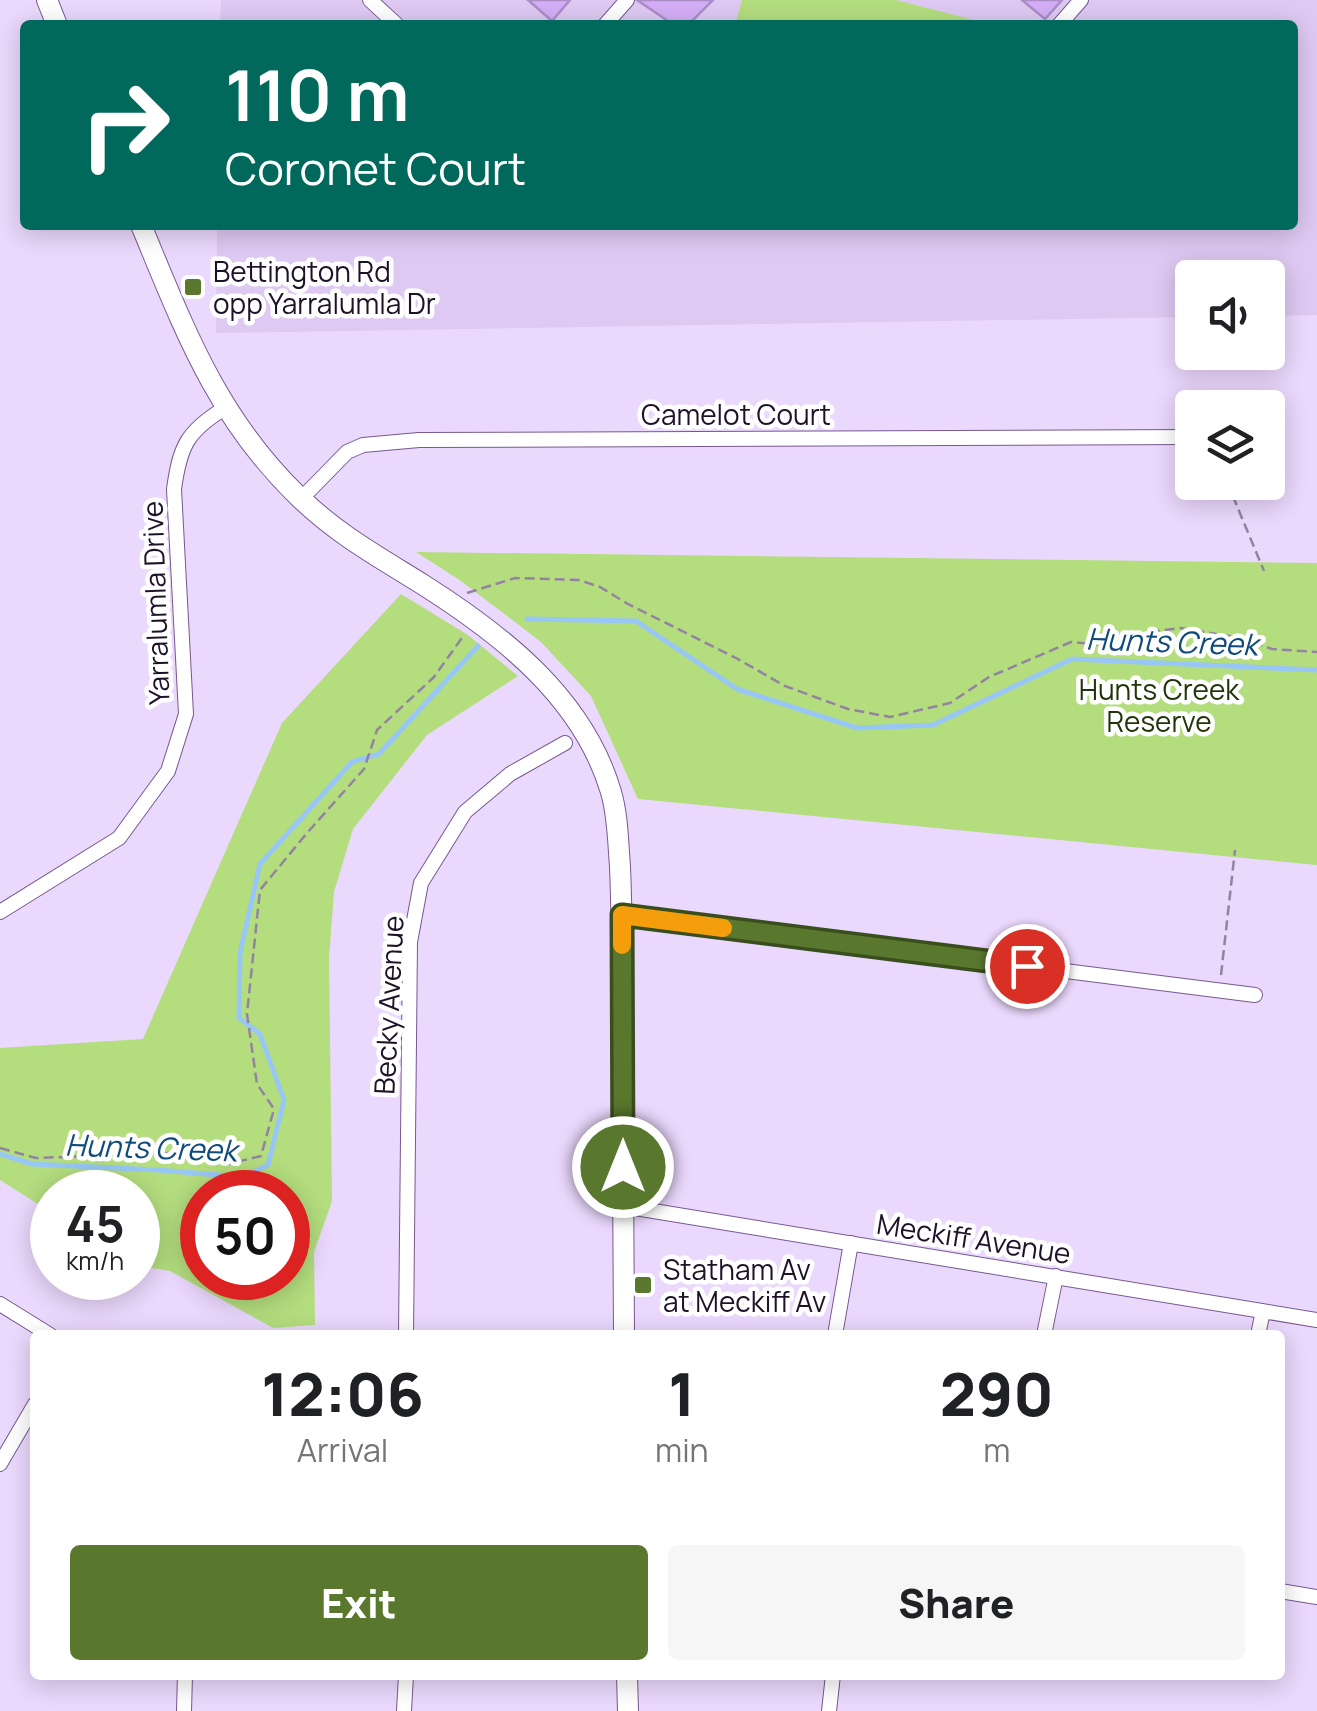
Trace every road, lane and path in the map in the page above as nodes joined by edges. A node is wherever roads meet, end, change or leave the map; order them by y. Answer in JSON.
{"nodes":[{"id":1,"x":370,"y":0,"type":"edge"},
{"id":2,"x":627,"y":0,"type":"edge"},
{"id":3,"x":1081,"y":0,"type":"edge"},
{"id":4,"x":392,"y":20,"type":"edge"},
{"id":5,"x":609,"y":20,"type":"edge"},
{"id":6,"x":1063,"y":20,"type":"edge"},
{"id":7,"x":143,"y":230,"type":"edge"},
{"id":8,"x":225,"y":408,"type":"junction"},
{"id":9,"x":1175,"y":437,"type":"edge"},
{"id":10,"x":301,"y":499,"type":"junction"},
{"id":11,"x":1234,"y":500,"type":"edge"},
{"id":12,"x":1264,"y":571,"type":"dead end"},
{"id":13,"x":447,"y":600,"type":"junction"},
{"id":14,"x":475,"y":620,"type":"junction"},
{"id":15,"x":1317,"y":652,"type":"edge"},
{"id":16,"x":566,"y":743,"type":"dead end"},
{"id":17,"x":1234,"y":850,"type":"dead end"},
{"id":18,"x":0,"y":912,"type":"edge"},
{"id":19,"x":622,"y":915,"type":"junction"},
{"id":20,"x":1220,"y":991,"type":"junction"},
{"id":21,"x":1255,"y":995,"type":"dead end"},
{"id":22,"x":0,"y":1148,"type":"edge"},
{"id":23,"x":623,"y":1206,"type":"junction"},
{"id":24,"x":850,"y":1242,"type":"junction"},
{"id":25,"x":1056,"y":1276,"type":"junction"},
{"id":26,"x":0,"y":1304,"type":"edge"},
{"id":27,"x":1263,"y":1311,"type":"junction"},
{"id":28,"x":1317,"y":1320,"type":"edge"},
{"id":29,"x":42,"y":1330,"type":"edge"},
{"id":30,"x":406,"y":1330,"type":"edge"},
{"id":31,"x":624,"y":1330,"type":"edge"},
{"id":32,"x":835,"y":1330,"type":"edge"},
{"id":33,"x":1045,"y":1330,"type":"edge"},
{"id":34,"x":1259,"y":1330,"type":"edge"},
{"id":35,"x":30,"y":1413,"type":"edge"},
{"id":36,"x":0,"y":1464,"type":"edge"},
{"id":37,"x":1285,"y":1592,"type":"edge"},
{"id":38,"x":1317,"y":1597,"type":"edge"},
{"id":39,"x":184,"y":1680,"type":"edge"},
{"id":40,"x":406,"y":1680,"type":"edge"},
{"id":41,"x":628,"y":1680,"type":"edge"},
{"id":42,"x":832,"y":1680,"type":"edge"},
{"id":43,"x":184,"y":1711,"type":"edge"},
{"id":44,"x":404,"y":1711,"type":"edge"},
{"id":45,"x":628,"y":1711,"type":"edge"},
{"id":46,"x":829,"y":1711,"type":"edge"}],
"edges":[{"from":1,"to":4,"type":"street"},
{"from":2,"to":5,"type":"street"},
{"from":3,"to":6,"type":"street"},
{"from":7,"to":8,"type":"main road"},
{"from":8,"to":10,"type":"main road"},
{"from":8,"to":18,"type":"street","name":"Yarralumla Drive"},
{"from":9,"to":10,"type":"street","name":"Camelot Court"},
{"from":10,"to":13,"type":"main road"},
{"from":11,"to":12,"type":"path"},
{"from":13,"to":14,"type":"main road"},
{"from":13,"to":15,"type":"path"},
{"from":14,"to":19,"type":"main road"},
{"from":14,"to":22,"type":"path"},
{"from":16,"to":30,"type":"street","name":"Becky Avenue"},
{"from":17,"to":20,"type":"path"},
{"from":19,"to":20,"type":"street"},
{"from":19,"to":23,"type":"main road"},
{"from":20,"to":21,"type":"street"},
{"from":23,"to":24,"type":"street","name":"Meckiff Avenue"},
{"from":23,"to":31,"type":"main road"},
{"from":24,"to":25,"type":"street","name":"Meckiff Avenue"},
{"from":24,"to":32,"type":"street"},
{"from":25,"to":27,"type":"street","name":"Meckiff Avenue"},
{"from":25,"to":33,"type":"street"},
{"from":26,"to":29,"type":"street"},
{"from":27,"to":28,"type":"street","name":"Meckiff Avenue"},
{"from":27,"to":34,"type":"street"},
{"from":35,"to":36,"type":"street"},
{"from":37,"to":38,"type":"street"},
{"from":39,"to":43,"type":"street"},
{"from":40,"to":44,"type":"street"},
{"from":41,"to":45,"type":"main road"},
{"from":42,"to":46,"type":"street"}]}
